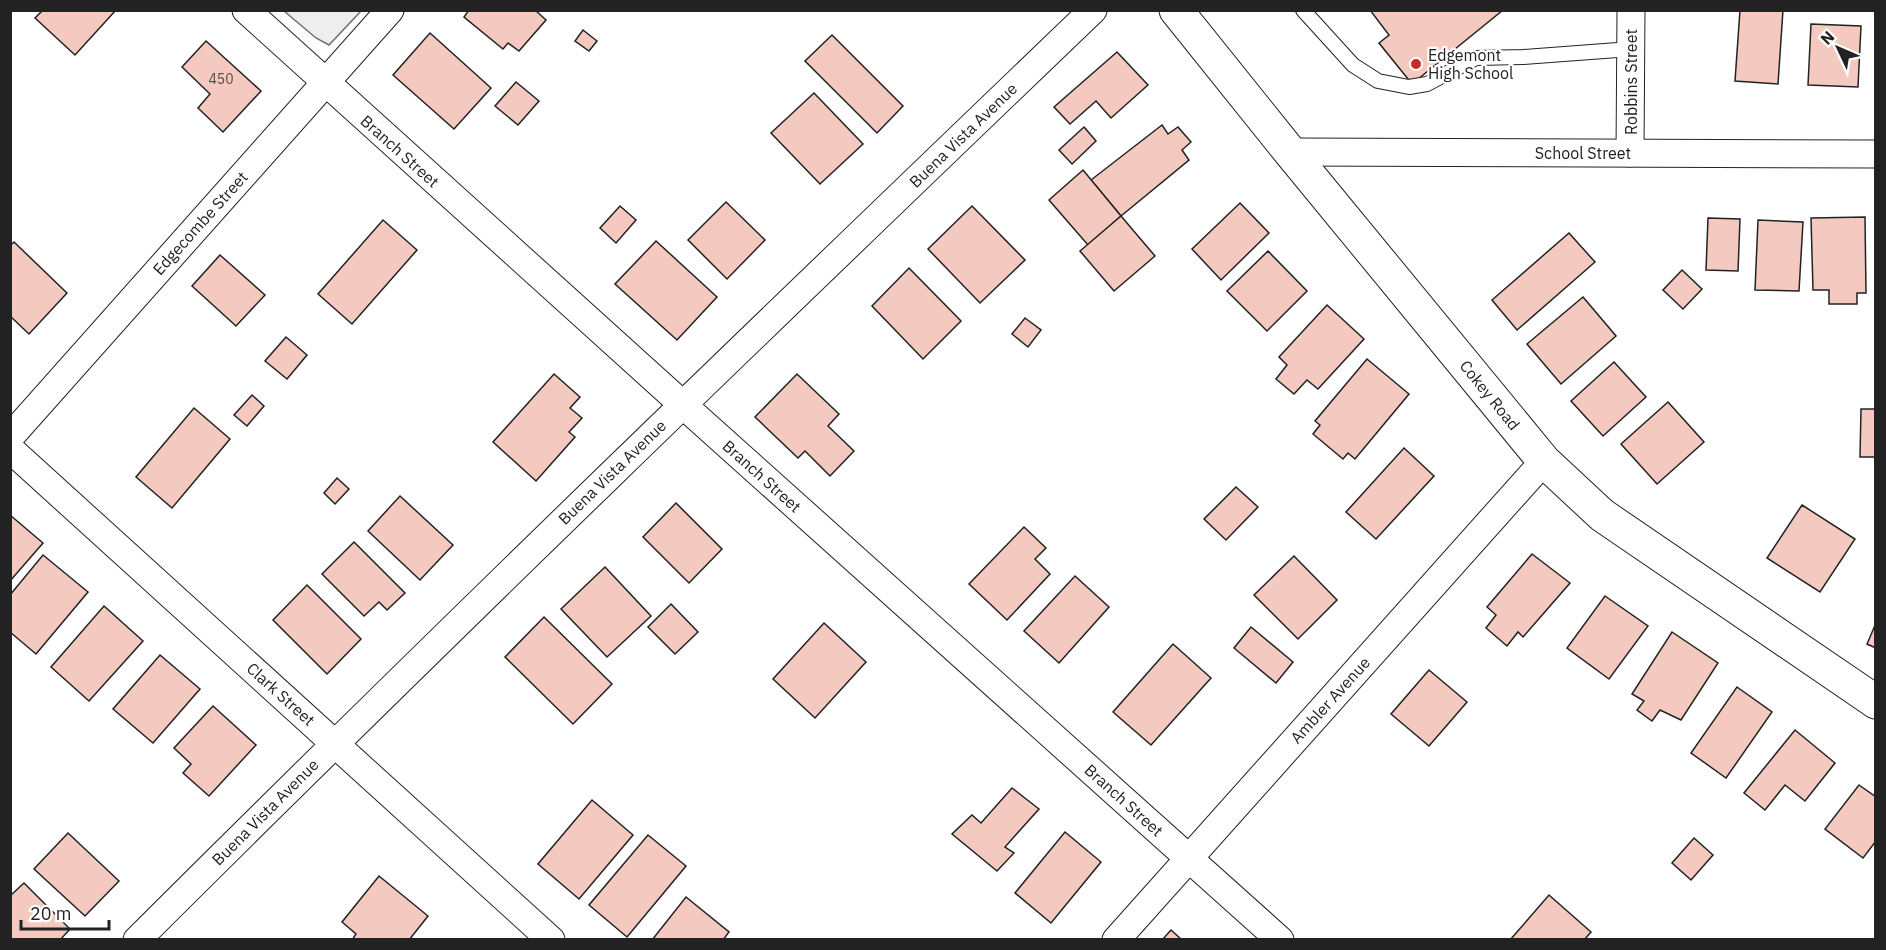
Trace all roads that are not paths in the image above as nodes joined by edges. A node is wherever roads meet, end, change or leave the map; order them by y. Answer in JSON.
{"nodes":[{"id":1,"x":246,"y":10,"type":"edge"},
{"id":2,"x":390,"y":10,"type":"edge"},
{"id":3,"x":1093,"y":10,"type":"edge"},
{"id":4,"x":1176,"y":10,"type":"edge"},
{"id":5,"x":1303,"y":10,"type":"edge"},
{"id":6,"x":1631,"y":10,"type":"edge"},
{"id":7,"x":1631,"y":49,"type":"junction"},
{"id":8,"x":324,"y":83,"type":"junction"},
{"id":9,"x":1290,"y":152,"type":"junction"},
{"id":10,"x":1630,"y":153,"type":"junction"},
{"id":11,"x":1875,"y":154,"type":"edge"},
{"id":12,"x":682,"y":404,"type":"junction"},
{"id":13,"x":10,"y":437,"type":"edge"},
{"id":14,"x":10,"y":449,"type":"edge"},
{"id":15,"x":1544,"y":461,"type":"junction"},
{"id":16,"x":1875,"y":702,"type":"edge"},
{"id":17,"x":335,"y":743,"type":"junction"},
{"id":18,"x":1188,"y":858,"type":"junction"},
{"id":19,"x":137,"y":939,"type":"edge"},
{"id":20,"x":551,"y":939,"type":"edge"},
{"id":21,"x":1116,"y":939,"type":"edge"},
{"id":22,"x":1280,"y":939,"type":"edge"}],
"edges":[{"from":1,"to":8,"type":"street","name":"Branch Street"},
{"from":2,"to":8,"type":"street","name":"Edgecombe Street"},
{"from":3,"to":12,"type":"street","name":"Buena Vista Avenue"},
{"from":4,"to":9,"type":"street","name":"Cokey Road"},
{"from":5,"to":7,"type":"lane"},
{"from":6,"to":7,"type":"street","name":"Robbins Street"},
{"from":7,"to":10,"type":"street","name":"Robbins Street"},
{"from":8,"to":12,"type":"street","name":"Branch Street"},
{"from":8,"to":13,"type":"street","name":"Edgecombe Street"},
{"from":9,"to":10,"type":"street","name":"School Street"},
{"from":9,"to":15,"type":"street","name":"Cokey Road"},
{"from":10,"to":11,"type":"street","name":"School Street"},
{"from":12,"to":17,"type":"street","name":"Buena Vista Avenue"},
{"from":12,"to":18,"type":"street","name":"Branch Street"},
{"from":14,"to":17,"type":"street","name":"Clark Street"},
{"from":15,"to":16,"type":"street","name":"Cokey Road"},
{"from":15,"to":18,"type":"street","name":"Ambler Avenue"},
{"from":17,"to":19,"type":"street","name":"Buena Vista Avenue"},
{"from":17,"to":20,"type":"street","name":"Clark Street"},
{"from":18,"to":21,"type":"street","name":"Ambler Avenue"},
{"from":18,"to":22,"type":"street","name":"Branch Street"}]}
